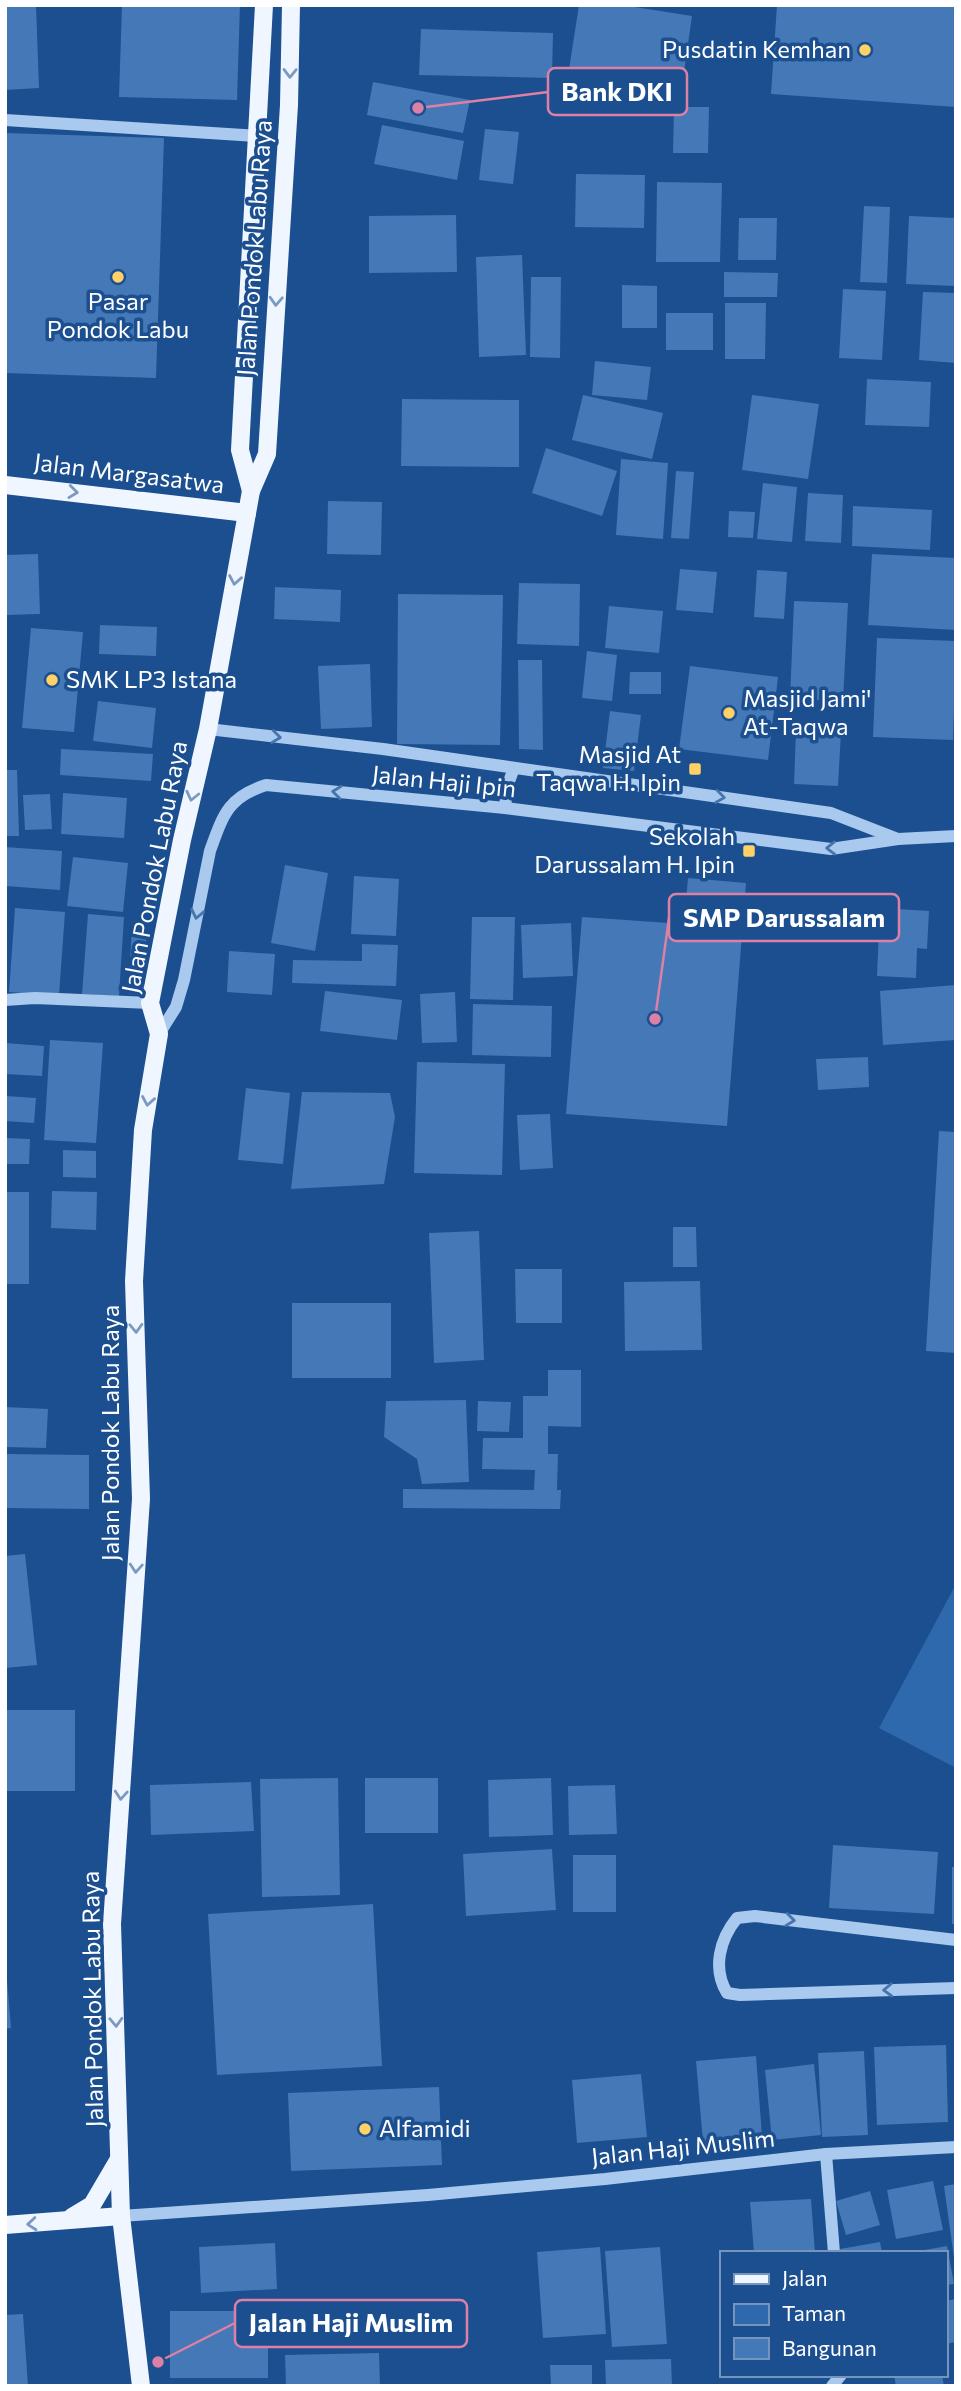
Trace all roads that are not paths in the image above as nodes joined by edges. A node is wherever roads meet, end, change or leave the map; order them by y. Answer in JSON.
{"nodes":[{"id":1,"x":264,"y":5,"type":"edge"},
{"id":2,"x":291,"y":5,"type":"edge"},
{"id":3,"x":260,"y":102,"type":"junction"},
{"id":4,"x":289,"y":105,"type":"junction"},
{"id":5,"x":5,"y":120,"type":"edge"},
{"id":6,"x":258,"y":136,"type":"junction"},
{"id":7,"x":243,"y":395,"type":"junction"},
{"id":8,"x":271,"y":397,"type":"junction"},
{"id":9,"x":5,"y":485,"type":"edge"},
{"id":10,"x":251,"y":491,"type":"junction"},
{"id":11,"x":247,"y":513,"type":"junction"},
{"id":12,"x":208,"y":729,"type":"junction"},
{"id":13,"x":513,"y":768,"type":"junction"},
{"id":14,"x":505,"y":808,"type":"junction"},
{"id":15,"x":956,"y":836,"type":"edge"},
{"id":16,"x":898,"y":839,"type":"junction"},
{"id":17,"x":5,"y":1000,"type":"edge"},
{"id":18,"x":150,"y":1003,"type":"junction"},
{"id":19,"x":159,"y":1034,"type":"junction"},
{"id":20,"x":956,"y":1940,"type":"edge"},
{"id":21,"x":956,"y":1988,"type":"edge"},
{"id":22,"x":956,"y":2147,"type":"edge"},
{"id":23,"x":827,"y":2154,"type":"junction"},
{"id":24,"x":120,"y":2158,"type":"junction"},
{"id":25,"x":121,"y":2216,"type":"junction"},
{"id":26,"x":59,"y":2221,"type":"junction"},
{"id":27,"x":5,"y":2225,"type":"edge"},
{"id":28,"x":834,"y":2251,"type":"edge"},
{"id":29,"x":141,"y":2386,"type":"edge"}],
"edges":[{"from":1,"to":3,"type":"main road","name":"Jalan Pondok Labu Raya"},
{"from":2,"to":4,"type":"main road","name":"Jalan Pondok Labu Raya","one_way":true},
{"from":3,"to":4,"type":"main road"},
{"from":3,"to":6,"type":"main road","name":"Jalan Pondok Labu Raya"},
{"from":4,"to":8,"type":"main road","name":"Jalan Pondok Labu Raya","one_way":true},
{"from":5,"to":6,"type":"street"},
{"from":6,"to":7,"type":"main road","name":"Jalan Pondok Labu Raya"},
{"from":7,"to":8,"type":"main road"},
{"from":7,"to":10,"type":"main road","name":"Jalan Pondok Labu Raya"},
{"from":8,"to":10,"type":"main road","name":"Jalan Pondok Labu Raya"},
{"from":9,"to":11,"type":"main road","name":"Jalan Margasatwa","one_way":true},
{"from":10,"to":11,"type":"main road","name":"Jalan Pondok Labu Raya"},
{"from":11,"to":12,"type":"main road","name":"Jalan Pondok Labu Raya","one_way":true},
{"from":12,"to":13,"type":"street","name":"Jalan Haji Ipin","one_way":true},
{"from":12,"to":18,"type":"main road","name":"Jalan Pondok Labu Raya","one_way":true},
{"from":13,"to":14,"type":"street"},
{"from":13,"to":16,"type":"street","name":"Jalan Haji Ipin","one_way":true},
{"from":16,"to":14,"type":"street","name":"Jalan Haji Ipin","one_way":true},
{"from":14,"to":19,"type":"street","name":"Jalan Haji Ipin","one_way":true},
{"from":15,"to":16,"type":"street","name":"Jalan Haji Ipin"},
{"from":17,"to":18,"type":"street"},
{"from":18,"to":19,"type":"main road","name":"Jalan Pondok Labu Raya"},
{"from":19,"to":24,"type":"main road","name":"Jalan Pondok Labu Raya","one_way":true},
{"from":21,"to":20,"type":"street","one_way":true},
{"from":22,"to":23,"type":"street","name":"Jalan Haji Muslim"},
{"from":23,"to":25,"type":"street","name":"Jalan Haji Muslim"},
{"from":23,"to":28,"type":"street"},
{"from":24,"to":25,"type":"main road","name":"Jalan Pondok Labu Raya"},
{"from":24,"to":26,"type":"main road"},
{"from":25,"to":26,"type":"main road"},
{"from":25,"to":29,"type":"main road","name":"Jalan Pondok Labu Raya"},
{"from":26,"to":27,"type":"main road","one_way":true}]}
